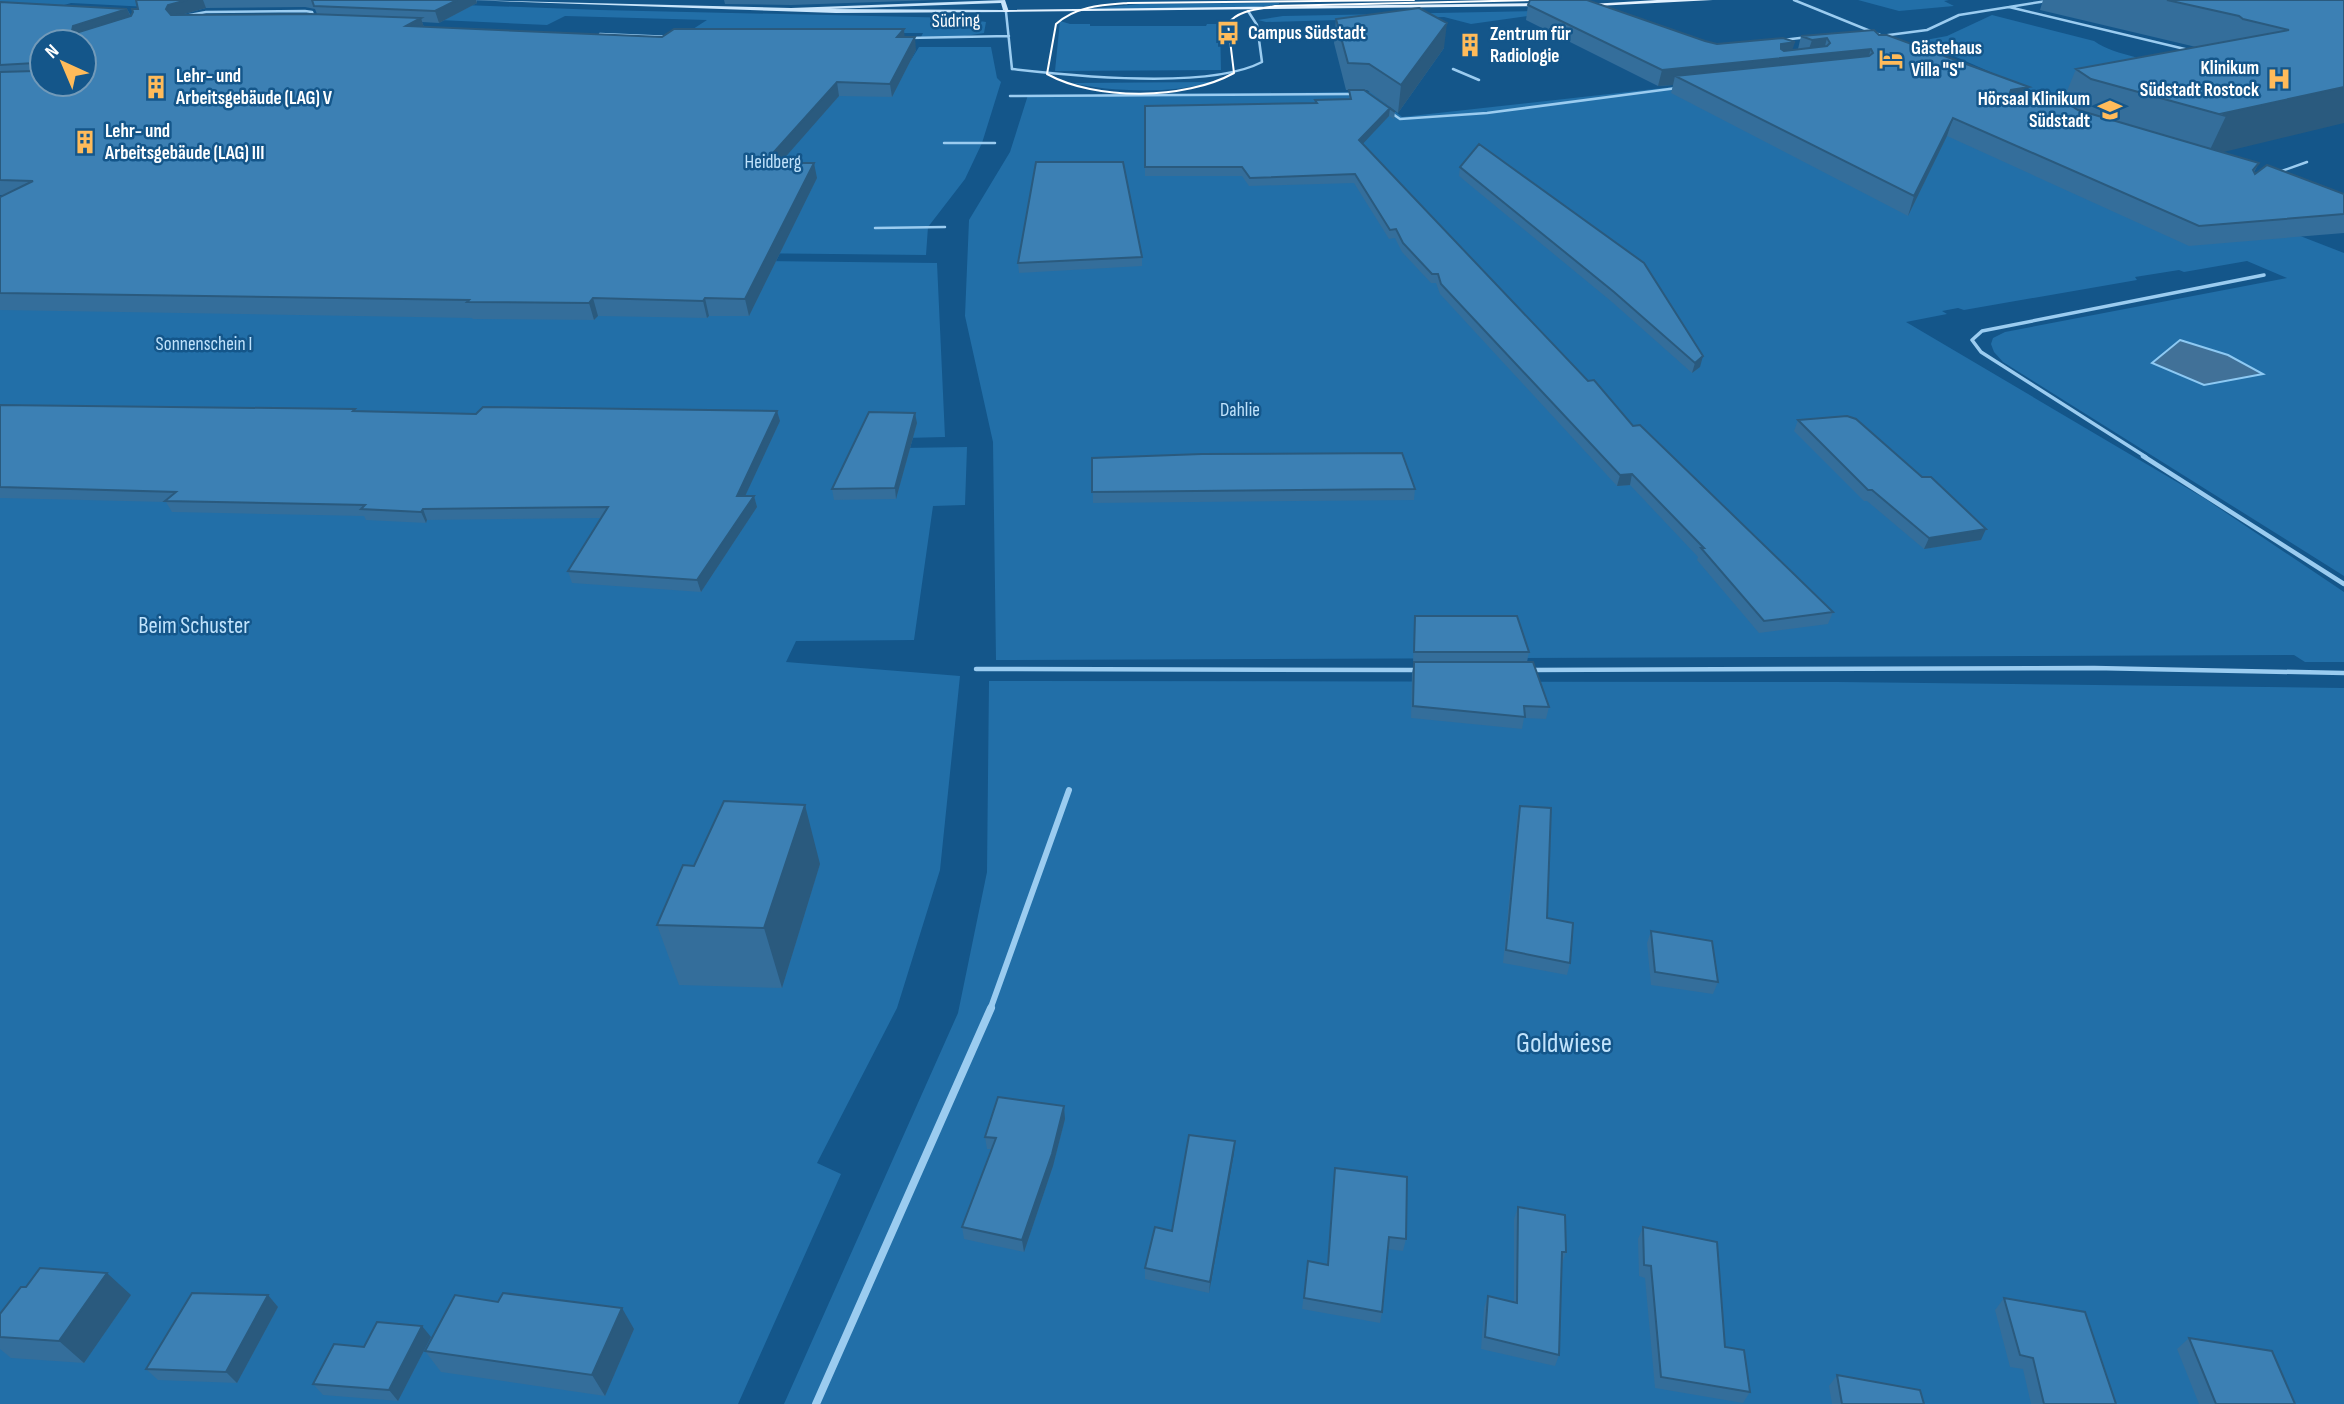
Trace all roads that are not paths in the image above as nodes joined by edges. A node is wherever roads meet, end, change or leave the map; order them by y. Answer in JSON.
{"nodes":[{"id":1,"x":470,"y":0,"type":"edge"},
{"id":2,"x":1710,"y":0,"type":"edge"},
{"id":3,"x":1794,"y":0,"type":"edge"},
{"id":4,"x":2053,"y":0,"type":"edge"},
{"id":5,"x":1003,"y":1,"type":"edge"},
{"id":6,"x":1015,"y":1,"type":"edge"},
{"id":7,"x":1552,"y":5,"type":"edge"},
{"id":8,"x":1566,"y":5,"type":"edge"},
{"id":9,"x":2009,"y":7,"type":"junction"},
{"id":10,"x":793,"y":9,"type":"junction"},
{"id":11,"x":1248,"y":11,"type":"junction"},
{"id":12,"x":1006,"y":12,"type":"junction"},
{"id":13,"x":316,"y":22,"type":"edge"},
{"id":14,"x":176,"y":23,"type":"edge"},
{"id":15,"x":1870,"y":31,"type":"junction"},
{"id":16,"x":1859,"y":32,"type":"edge"},
{"id":17,"x":590,"y":34,"type":"edge"},
{"id":18,"x":1009,"y":36,"type":"junction"},
{"id":19,"x":1814,"y":36,"type":"edge"},
{"id":20,"x":1881,"y":36,"type":"junction"},
{"id":21,"x":683,"y":37,"type":"edge"},
{"id":22,"x":900,"y":38,"type":"edge"},
{"id":23,"x":1780,"y":40,"type":"edge"},
{"id":24,"x":1892,"y":40,"type":"edge"},
{"id":25,"x":2199,"y":52,"type":"edge"},
{"id":26,"x":1012,"y":69,"type":"joint"},
{"id":27,"x":1453,"y":69,"type":"dead end"},
{"id":28,"x":1479,"y":80,"type":"dead end"},
{"id":29,"x":1686,"y":87,"type":"edge"},
{"id":30,"x":1365,"y":94,"type":"edge"},
{"id":31,"x":1010,"y":96,"type":"dead end"},
{"id":32,"x":1382,"y":107,"type":"edge"},
{"id":33,"x":944,"y":143,"type":"dead end"},
{"id":34,"x":995,"y":143,"type":"dead end"},
{"id":35,"x":2307,"y":162,"type":"dead end"},
{"id":36,"x":2269,"y":176,"type":"edge"},
{"id":37,"x":945,"y":227,"type":"dead end"},
{"id":38,"x":874,"y":228,"type":"dead end"},
{"id":39,"x":2264,"y":275,"type":"dead end"},
{"id":40,"x":2344,"y":584,"type":"edge"},
{"id":41,"x":976,"y":669,"type":"dead end"},
{"id":42,"x":1421,"y":670,"type":"edge"},
{"id":43,"x":1517,"y":670,"type":"edge"},
{"id":44,"x":2344,"y":673,"type":"edge"},
{"id":45,"x":1069,"y":790,"type":"dead end"},
{"id":46,"x":816,"y":1404,"type":"edge"}],
"edges":[{"from":1,"to":10,"type":"main road","name":"Südring"},
{"from":2,"to":8,"type":"main road"},
{"from":3,"to":15,"type":"lane"},
{"from":4,"to":9,"type":"lane"},
{"from":5,"to":6,"type":"main road","name":"Südring"},
{"from":5,"to":10,"type":"main road","name":"Südring"},
{"from":5,"to":12,"type":"main road","name":"Südring"},
{"from":7,"to":11,"type":"main road","name":"Südring"},
{"from":9,"to":20,"type":"lane"},
{"from":9,"to":25,"type":"lane"},
{"from":10,"to":12,"type":"main road","name":"Südring"},
{"from":11,"to":12,"type":"main road","name":"Südring"},
{"from":11,"to":26,"type":"lane","name":"Südring"},
{"from":12,"to":18,"type":"street","name":"Südring"},
{"from":13,"to":14,"type":"street"},
{"from":15,"to":16,"type":"lane"},
{"from":15,"to":20,"type":"lane"},
{"from":17,"to":21,"type":"street"},
{"from":18,"to":22,"type":"street","name":"Südring"},
{"from":18,"to":26,"type":"street","name":"Südring"},
{"from":19,"to":23,"type":"lane"},
{"from":20,"to":24,"type":"lane"},
{"from":27,"to":28,"type":"lane"},
{"from":29,"to":32,"type":"lane"},
{"from":30,"to":31,"type":"lane"},
{"from":33,"to":34,"type":"lane"},
{"from":35,"to":36,"type":"lane"},
{"from":37,"to":38,"type":"lane"},
{"from":39,"to":40,"type":"lane"},
{"from":41,"to":42,"type":"lane"},
{"from":43,"to":44,"type":"lane"},
{"from":45,"to":46,"type":"lane"}]}
